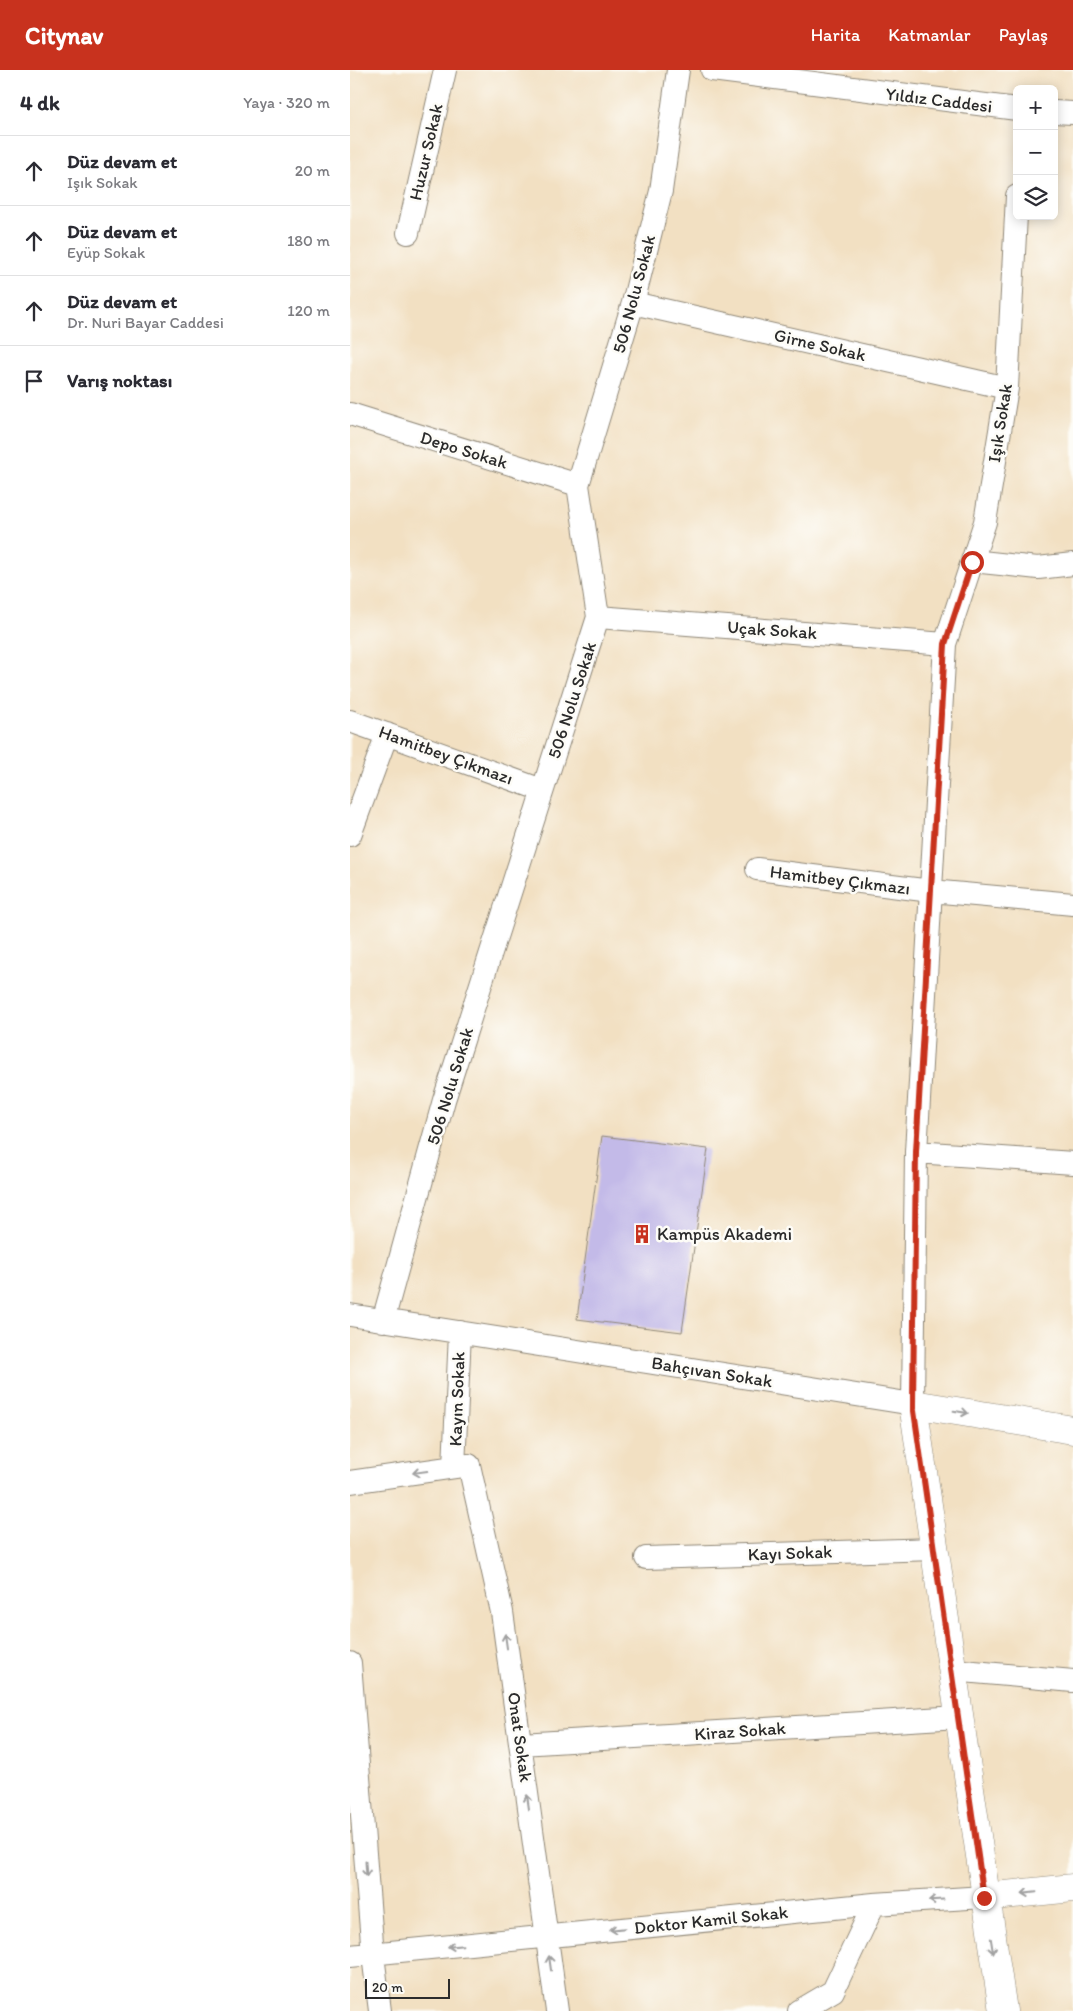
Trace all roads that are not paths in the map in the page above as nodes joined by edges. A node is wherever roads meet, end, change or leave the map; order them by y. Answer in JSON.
{"nodes":[{"id":1,"x":445,"y":70,"type":"edge"},
{"id":2,"x":678,"y":70,"type":"edge"},
{"id":3,"x":712,"y":70,"type":"edge"},
{"id":4,"x":831,"y":78,"type":"edge"},
{"id":5,"x":1013,"y":108,"type":"edge"},
{"id":6,"x":1058,"y":112,"type":"edge"},
{"id":7,"x":1073,"y":113,"type":"edge"},
{"id":8,"x":1016,"y":220,"type":"edge"},
{"id":9,"x":408,"y":233,"type":"dead end"},
{"id":10,"x":633,"y":303,"type":"junction"},
{"id":11,"x":1007,"y":388,"type":"junction"},
{"id":12,"x":350,"y":414,"type":"edge"},
{"id":13,"x":578,"y":486,"type":"junction"},
{"id":14,"x":972,"y":562,"type":"junction"},
{"id":15,"x":1073,"y":564,"type":"edge"},
{"id":16,"x":598,"y":617,"type":"junction"},
{"id":17,"x":945,"y":644,"type":"junction"},
{"id":18,"x":350,"y":721,"type":"edge"},
{"id":19,"x":387,"y":734,"type":"junction"},
{"id":20,"x":542,"y":790,"type":"junction"},
{"id":21,"x":350,"y":835,"type":"edge"},
{"id":22,"x":756,"y":869,"type":"dead end"},
{"id":23,"x":931,"y":892,"type":"junction"},
{"id":24,"x":1073,"y":904,"type":"edge"},
{"id":25,"x":916,"y":1152,"type":"junction"},
{"id":26,"x":1073,"y":1162,"type":"edge"},
{"id":27,"x":350,"y":1315,"type":"edge"},
{"id":28,"x":383,"y":1320,"type":"junction"},
{"id":29,"x":460,"y":1332,"type":"junction"},
{"id":30,"x":913,"y":1404,"type":"junction"},
{"id":31,"x":1073,"y":1430,"type":"edge"},
{"id":32,"x":461,"y":1466,"type":"junction"},
{"id":33,"x":350,"y":1482,"type":"edge"},
{"id":34,"x":935,"y":1549,"type":"junction"},
{"id":35,"x":646,"y":1558,"type":"dead end"},
{"id":36,"x":350,"y":1663,"type":"edge"},
{"id":37,"x":952,"y":1670,"type":"junction"},
{"id":38,"x":1073,"y":1681,"type":"edge"},
{"id":39,"x":959,"y":1717,"type":"junction"},
{"id":40,"x":521,"y":1744,"type":"junction"},
{"id":41,"x":1073,"y":1888,"type":"edge"},
{"id":42,"x":984,"y":1898,"type":"junction"},
{"id":43,"x":874,"y":1904,"type":"junction"},
{"id":44,"x":546,"y":1936,"type":"junction"},
{"id":45,"x":373,"y":1955,"type":"junction"},
{"id":46,"x":350,"y":1956,"type":"edge"},
{"id":47,"x":834,"y":2001,"type":"edge"},
{"id":48,"x":380,"y":2011,"type":"edge"},
{"id":49,"x":557,"y":2011,"type":"edge"},
{"id":50,"x":799,"y":2011,"type":"edge"},
{"id":51,"x":1002,"y":2011,"type":"edge"}],
"edges":[{"from":1,"to":9,"type":"street","name":"Huzur Sokak"},
{"from":2,"to":10,"type":"street","name":"506 Nolu Sokak"},
{"from":3,"to":4,"type":"street","name":"Yıldız Caddesi"},
{"from":4,"to":5,"type":"street","name":"Yıldız Caddesi"},
{"from":6,"to":7,"type":"street"},
{"from":8,"to":11,"type":"street","name":"Işık Sokak"},
{"from":10,"to":11,"type":"street","name":"Girne Sokak"},
{"from":10,"to":13,"type":"street","name":"506 Nolu Sokak"},
{"from":11,"to":14,"type":"street","name":"Işık Sokak"},
{"from":12,"to":13,"type":"street","name":"Depo Sokak"},
{"from":13,"to":16,"type":"street","name":"506 Nolu Sokak"},
{"from":14,"to":15,"type":"street"},
{"from":14,"to":17,"type":"street","name":"Işık Sokak"},
{"from":16,"to":17,"type":"street","name":"Uçak Sokak"},
{"from":16,"to":20,"type":"street","name":"506 Nolu Sokak"},
{"from":17,"to":23,"type":"street","name":"Işık Sokak"},
{"from":18,"to":19,"type":"street","name":"Hamitbey Çıkmazı"},
{"from":19,"to":20,"type":"street","name":"Hamitbey Çıkmazı"},
{"from":19,"to":21,"type":"street"},
{"from":20,"to":28,"type":"street","name":"506 Nolu Sokak"},
{"from":22,"to":23,"type":"street","name":"Hamitbey Çıkmazı"},
{"from":23,"to":24,"type":"street","name":"Hamitbey Çıkmazı"},
{"from":23,"to":25,"type":"street","name":"Işık Sokak"},
{"from":25,"to":26,"type":"street"},
{"from":25,"to":30,"type":"street","name":"Işık Sokak"},
{"from":27,"to":28,"type":"street","name":"Bahçıvan Sokak"},
{"from":28,"to":29,"type":"street","name":"Bahçıvan Sokak"},
{"from":29,"to":30,"type":"street","name":"Bahçıvan Sokak"},
{"from":29,"to":32,"type":"street","name":"Kayın Sokak"},
{"from":30,"to":31,"type":"street","name":"Bahçıvan Sokak","one_way":true},
{"from":30,"to":34,"type":"street"},
{"from":32,"to":33,"type":"street","name":"Kayın Sokak","one_way":true},
{"from":40,"to":32,"type":"street","name":"Onat Sokak","one_way":true},
{"from":34,"to":35,"type":"street","name":"Kayı Sokak"},
{"from":34,"to":37,"type":"street"},
{"from":36,"to":45,"type":"street","one_way":true},
{"from":37,"to":38,"type":"street"},
{"from":37,"to":39,"type":"street"},
{"from":39,"to":40,"type":"street","name":"Kiraz Sokak"},
{"from":39,"to":42,"type":"street"},
{"from":44,"to":40,"type":"street","name":"Onat Sokak","one_way":true},
{"from":41,"to":42,"type":"street","name":"Doktor Kamil Sokak","one_way":true},
{"from":42,"to":43,"type":"street","name":"Doktor Kamil Sokak","one_way":true},
{"from":42,"to":51,"type":"street","one_way":true},
{"from":43,"to":44,"type":"street","name":"Doktor Kamil Sokak","one_way":true},
{"from":43,"to":47,"type":"street"},
{"from":44,"to":45,"type":"street","name":"Doktor Kamil Sokak","one_way":true},
{"from":49,"to":44,"type":"street","name":"Onat Sokak","one_way":true},
{"from":45,"to":46,"type":"street","name":"Doktor Kamil Sokak"},
{"from":45,"to":48,"type":"street"},
{"from":47,"to":50,"type":"street"}]}
